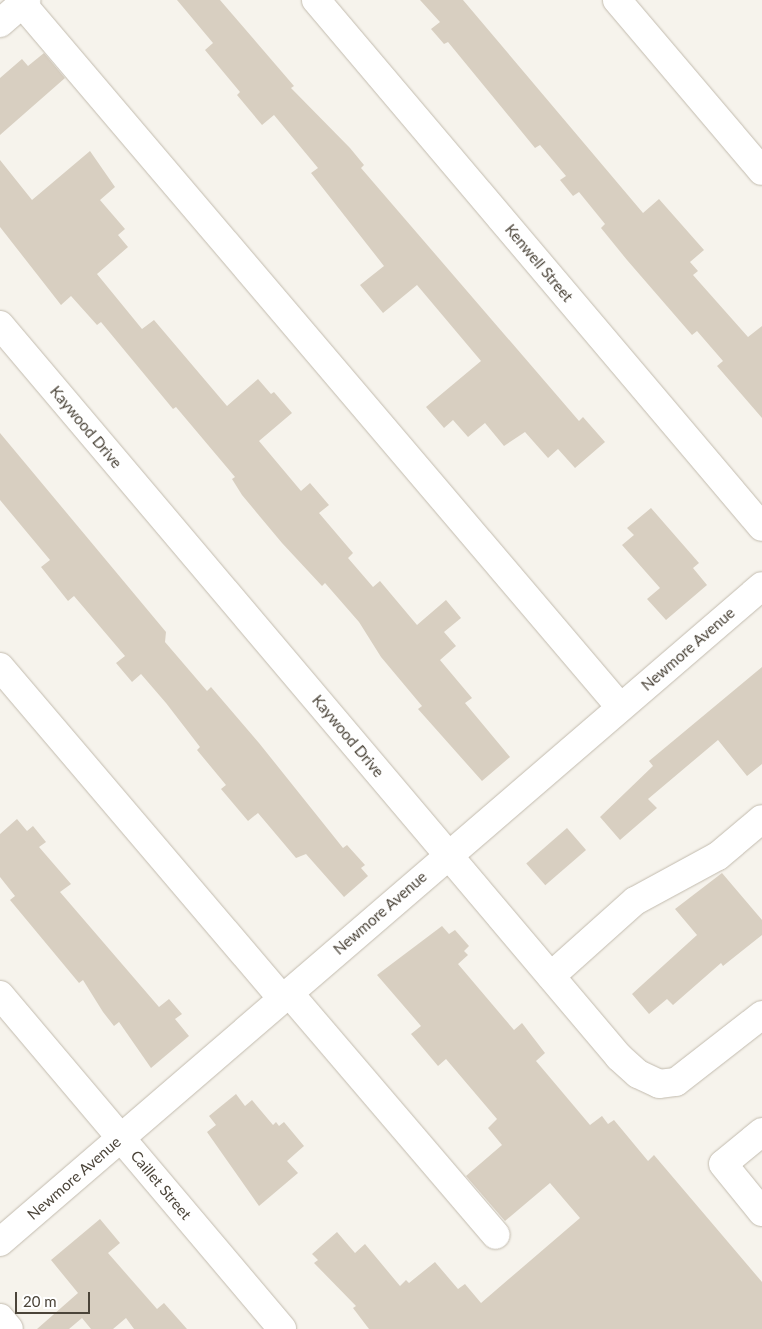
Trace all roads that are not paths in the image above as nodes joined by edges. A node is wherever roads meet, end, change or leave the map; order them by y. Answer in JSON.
{"nodes":[{"id":1,"x":618,"y":0,"type":"edge"},
{"id":2,"x":22,"y":1,"type":"edge"},
{"id":3,"x":317,"y":1,"type":"edge"},
{"id":4,"x":0,"y":22,"type":"edge"},
{"id":5,"x":762,"y":171,"type":"edge"},
{"id":6,"x":0,"y":325,"type":"edge"},
{"id":7,"x":762,"y":527,"type":"edge"},
{"id":8,"x":762,"y":586,"type":"edge"},
{"id":9,"x":0,"y":667,"type":"edge"},
{"id":10,"x":620,"y":707,"type":"junction"},
{"id":11,"x":762,"y":819,"type":"edge"},
{"id":12,"x":448,"y":855,"type":"junction"},
{"id":13,"x":551,"y":976,"type":"junction"},
{"id":14,"x":0,"y":995,"type":"edge"},
{"id":15,"x":285,"y":995,"type":"junction"},
{"id":16,"x":762,"y":1015,"type":"edge"},
{"id":17,"x":762,"y":1132,"type":"edge"},
{"id":18,"x":121,"y":1138,"type":"junction"},
{"id":19,"x":762,"y":1212,"type":"edge"},
{"id":20,"x":496,"y":1235,"type":"dead end"},
{"id":21,"x":0,"y":1242,"type":"edge"},
{"id":22,"x":0,"y":1318,"type":"edge"},
{"id":23,"x":9,"y":1329,"type":"edge"},
{"id":24,"x":282,"y":1329,"type":"edge"}],
"edges":[{"from":1,"to":5,"type":"street"},
{"from":2,"to":4,"type":"street"},
{"from":2,"to":10,"type":"street"},
{"from":3,"to":7,"type":"street","name":"Kenwell Street"},
{"from":6,"to":12,"type":"street","name":"Kaywood Drive"},
{"from":8,"to":10,"type":"street","name":"Newmore Avenue"},
{"from":9,"to":15,"type":"street"},
{"from":10,"to":12,"type":"street","name":"Newmore Avenue"},
{"from":11,"to":13,"type":"street"},
{"from":12,"to":13,"type":"street","name":"Kaywood Drive"},
{"from":12,"to":15,"type":"street","name":"Newmore Avenue"},
{"from":13,"to":16,"type":"street","name":"Kaywood Drive"},
{"from":14,"to":18,"type":"street","name":"Caillet Street"},
{"from":15,"to":18,"type":"street","name":"Newmore Avenue"},
{"from":15,"to":20,"type":"street"},
{"from":17,"to":19,"type":"street"},
{"from":18,"to":21,"type":"street","name":"Newmore Avenue"},
{"from":18,"to":24,"type":"street","name":"Caillet Street"},
{"from":22,"to":23,"type":"street"}]}
